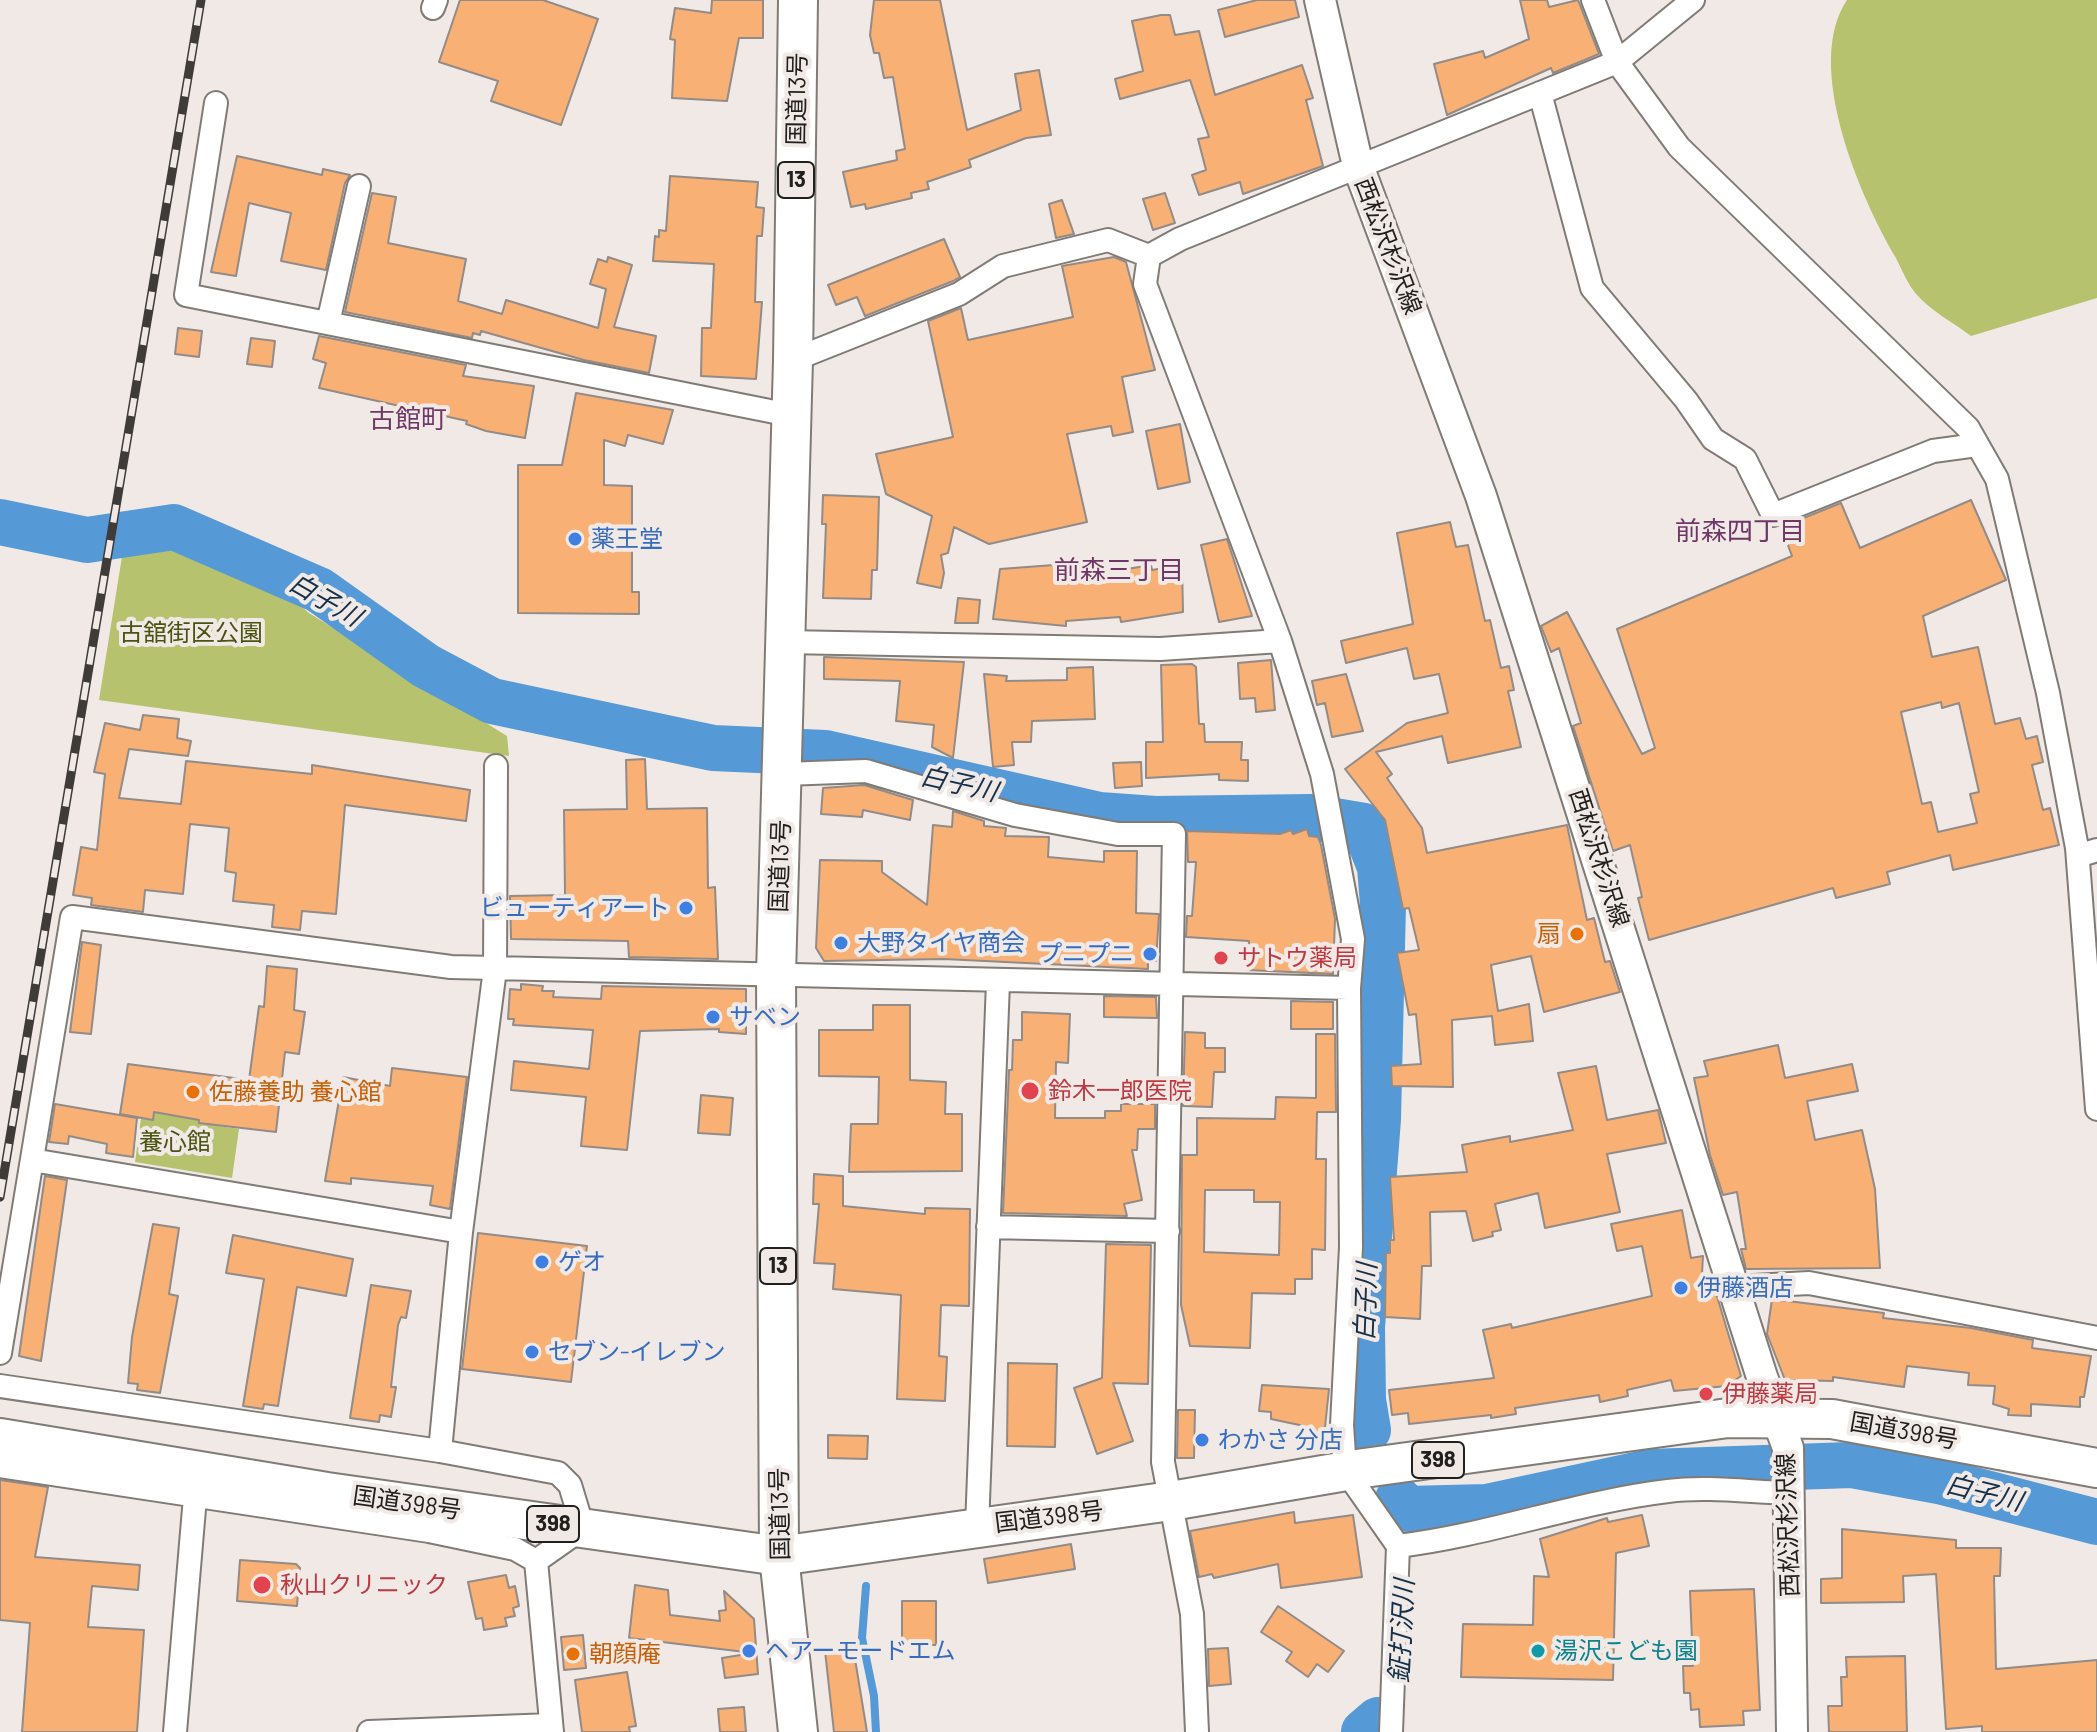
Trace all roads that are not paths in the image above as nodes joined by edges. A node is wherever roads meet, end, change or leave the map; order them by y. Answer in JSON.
{"nodes":[{"id":1,"x":798,"y":0,"type":"edge"},
{"id":2,"x":1320,"y":0,"type":"edge"},
{"id":3,"x":1593,"y":0,"type":"edge"},
{"id":4,"x":1693,"y":0,"type":"edge"},
{"id":5,"x":1617,"y":62,"type":"junction"},
{"id":6,"x":1540,"y":93,"type":"junction"},
{"id":7,"x":216,"y":103,"type":"dead end"},
{"id":8,"x":1358,"y":166,"type":"junction"},
{"id":9,"x":359,"y":186,"type":"dead end"},
{"id":10,"x":1149,"y":256,"type":"junction"},
{"id":11,"x":328,"y":323,"type":"junction"},
{"id":12,"x":793,"y":360,"type":"junction"},
{"id":13,"x":790,"y":415,"type":"junction"},
{"id":14,"x":1977,"y":445,"type":"junction"},
{"id":15,"x":1280,"y":641,"type":"junction"},
{"id":16,"x":785,"y":642,"type":"junction"},
{"id":17,"x":496,"y":766,"type":"dead end"},
{"id":18,"x":784,"y":774,"type":"junction"},
{"id":19,"x":2087,"y":853,"type":"edge"},
{"id":20,"x":495,"y":969,"type":"junction"},
{"id":21,"x":776,"y":975,"type":"junction"},
{"id":22,"x":998,"y":982,"type":"junction"},
{"id":23,"x":1173,"y":985,"type":"junction"},
{"id":24,"x":1349,"y":988,"type":"junction"},
{"id":25,"x":2097,"y":1109,"type":"edge"},
{"id":26,"x":32,"y":1160,"type":"junction"},
{"id":27,"x":988,"y":1227,"type":"junction"},
{"id":28,"x":1168,"y":1231,"type":"junction"},
{"id":29,"x":461,"y":1232,"type":"junction"},
{"id":30,"x":1735,"y":1287,"type":"junction"},
{"id":31,"x":2097,"y":1338,"type":"edge"},
{"id":32,"x":0,"y":1353,"type":"edge"},
{"id":33,"x":0,"y":1386,"type":"edge"},
{"id":34,"x":1782,"y":1432,"type":"junction"},
{"id":35,"x":0,"y":1438,"type":"edge"},
{"id":36,"x":440,"y":1451,"type":"junction"},
{"id":37,"x":0,"y":1466,"type":"edge"},
{"id":38,"x":2097,"y":1468,"type":"edge"},
{"id":39,"x":1345,"y":1470,"type":"junction"},
{"id":40,"x":1790,"y":1488,"type":"junction"},
{"id":41,"x":195,"y":1497,"type":"junction"},
{"id":42,"x":1171,"y":1501,"type":"junction"},
{"id":43,"x":977,"y":1527,"type":"junction"},
{"id":44,"x":583,"y":1528,"type":"junction"},
{"id":45,"x":1398,"y":1546,"type":"junction"},
{"id":46,"x":779,"y":1556,"type":"junction"},
{"id":47,"x":536,"y":1561,"type":"junction"},
{"id":48,"x":552,"y":1728,"type":"edge"},
{"id":49,"x":175,"y":1732,"type":"edge"},
{"id":50,"x":369,"y":1732,"type":"edge"},
{"id":51,"x":798,"y":1732,"type":"edge"},
{"id":52,"x":1197,"y":1732,"type":"edge"},
{"id":53,"x":1391,"y":1732,"type":"edge"},
{"id":54,"x":1792,"y":1732,"type":"edge"}],
"edges":[{"from":1,"to":12,"type":"highway","name":"国道13号","number":"13"},
{"from":2,"to":8,"type":"main road","name":"西松沢杉沢線"},
{"from":3,"to":5,"type":"street"},
{"from":4,"to":5,"type":"street"},
{"from":5,"to":6,"type":"street"},
{"from":5,"to":14,"type":"street"},
{"from":6,"to":8,"type":"street"},
{"from":6,"to":14,"type":"street"},
{"from":7,"to":11,"type":"street"},
{"from":8,"to":10,"type":"street"},
{"from":8,"to":30,"type":"main road","name":"西松沢杉沢線"},
{"from":9,"to":11,"type":"street"},
{"from":10,"to":12,"type":"street"},
{"from":10,"to":15,"type":"street"},
{"from":11,"to":13,"type":"street"},
{"from":12,"to":13,"type":"highway","name":"国道13号","number":"13"},
{"from":13,"to":16,"type":"highway","name":"国道13号","number":"13"},
{"from":14,"to":19,"type":"street"},
{"from":15,"to":16,"type":"street"},
{"from":15,"to":24,"type":"street"},
{"from":16,"to":18,"type":"highway","name":"国道13号","number":"13"},
{"from":17,"to":20,"type":"street"},
{"from":18,"to":21,"type":"highway","name":"国道13号","number":"13"},
{"from":18,"to":23,"type":"street"},
{"from":19,"to":25,"type":"street"},
{"from":20,"to":21,"type":"street"},
{"from":20,"to":26,"type":"street"},
{"from":20,"to":29,"type":"street"},
{"from":21,"to":22,"type":"street"},
{"from":21,"to":46,"type":"highway","name":"国道13号","number":"13"},
{"from":22,"to":23,"type":"street"},
{"from":22,"to":27,"type":"street"},
{"from":23,"to":24,"type":"street"},
{"from":23,"to":28,"type":"street"},
{"from":24,"to":39,"type":"street"},
{"from":26,"to":29,"type":"street"},
{"from":26,"to":32,"type":"street"},
{"from":27,"to":28,"type":"street"},
{"from":27,"to":43,"type":"street"},
{"from":28,"to":42,"type":"street"},
{"from":29,"to":36,"type":"street"},
{"from":30,"to":31,"type":"street"},
{"from":30,"to":34,"type":"main road","name":"西松沢杉沢線"},
{"from":33,"to":36,"type":"street"},
{"from":34,"to":38,"type":"highway","name":"国道398号","number":"398"},
{"from":34,"to":39,"type":"highway","name":"国道398号","number":"398"},
{"from":34,"to":40,"type":"main road","name":"西松沢杉沢線"},
{"from":35,"to":44,"type":"highway","name":"国道398号","number":"398"},
{"from":36,"to":44,"type":"street"},
{"from":37,"to":41,"type":"street"},
{"from":39,"to":42,"type":"highway","name":"国道398号","number":"398"},
{"from":39,"to":45,"type":"street"},
{"from":40,"to":45,"type":"street"},
{"from":40,"to":54,"type":"main road","name":"西松沢杉沢線"},
{"from":41,"to":47,"type":"street"},
{"from":41,"to":49,"type":"street"},
{"from":42,"to":43,"type":"highway","name":"国道398号","number":"398"},
{"from":42,"to":52,"type":"street"},
{"from":43,"to":46,"type":"highway","name":"国道398号","number":"398"},
{"from":44,"to":46,"type":"highway","name":"国道398号","number":"398"},
{"from":44,"to":47,"type":"street"},
{"from":45,"to":53,"type":"street"},
{"from":46,"to":51,"type":"highway","name":"国道13号","number":"13"},
{"from":47,"to":48,"type":"street"},
{"from":48,"to":50,"type":"street"}]}
